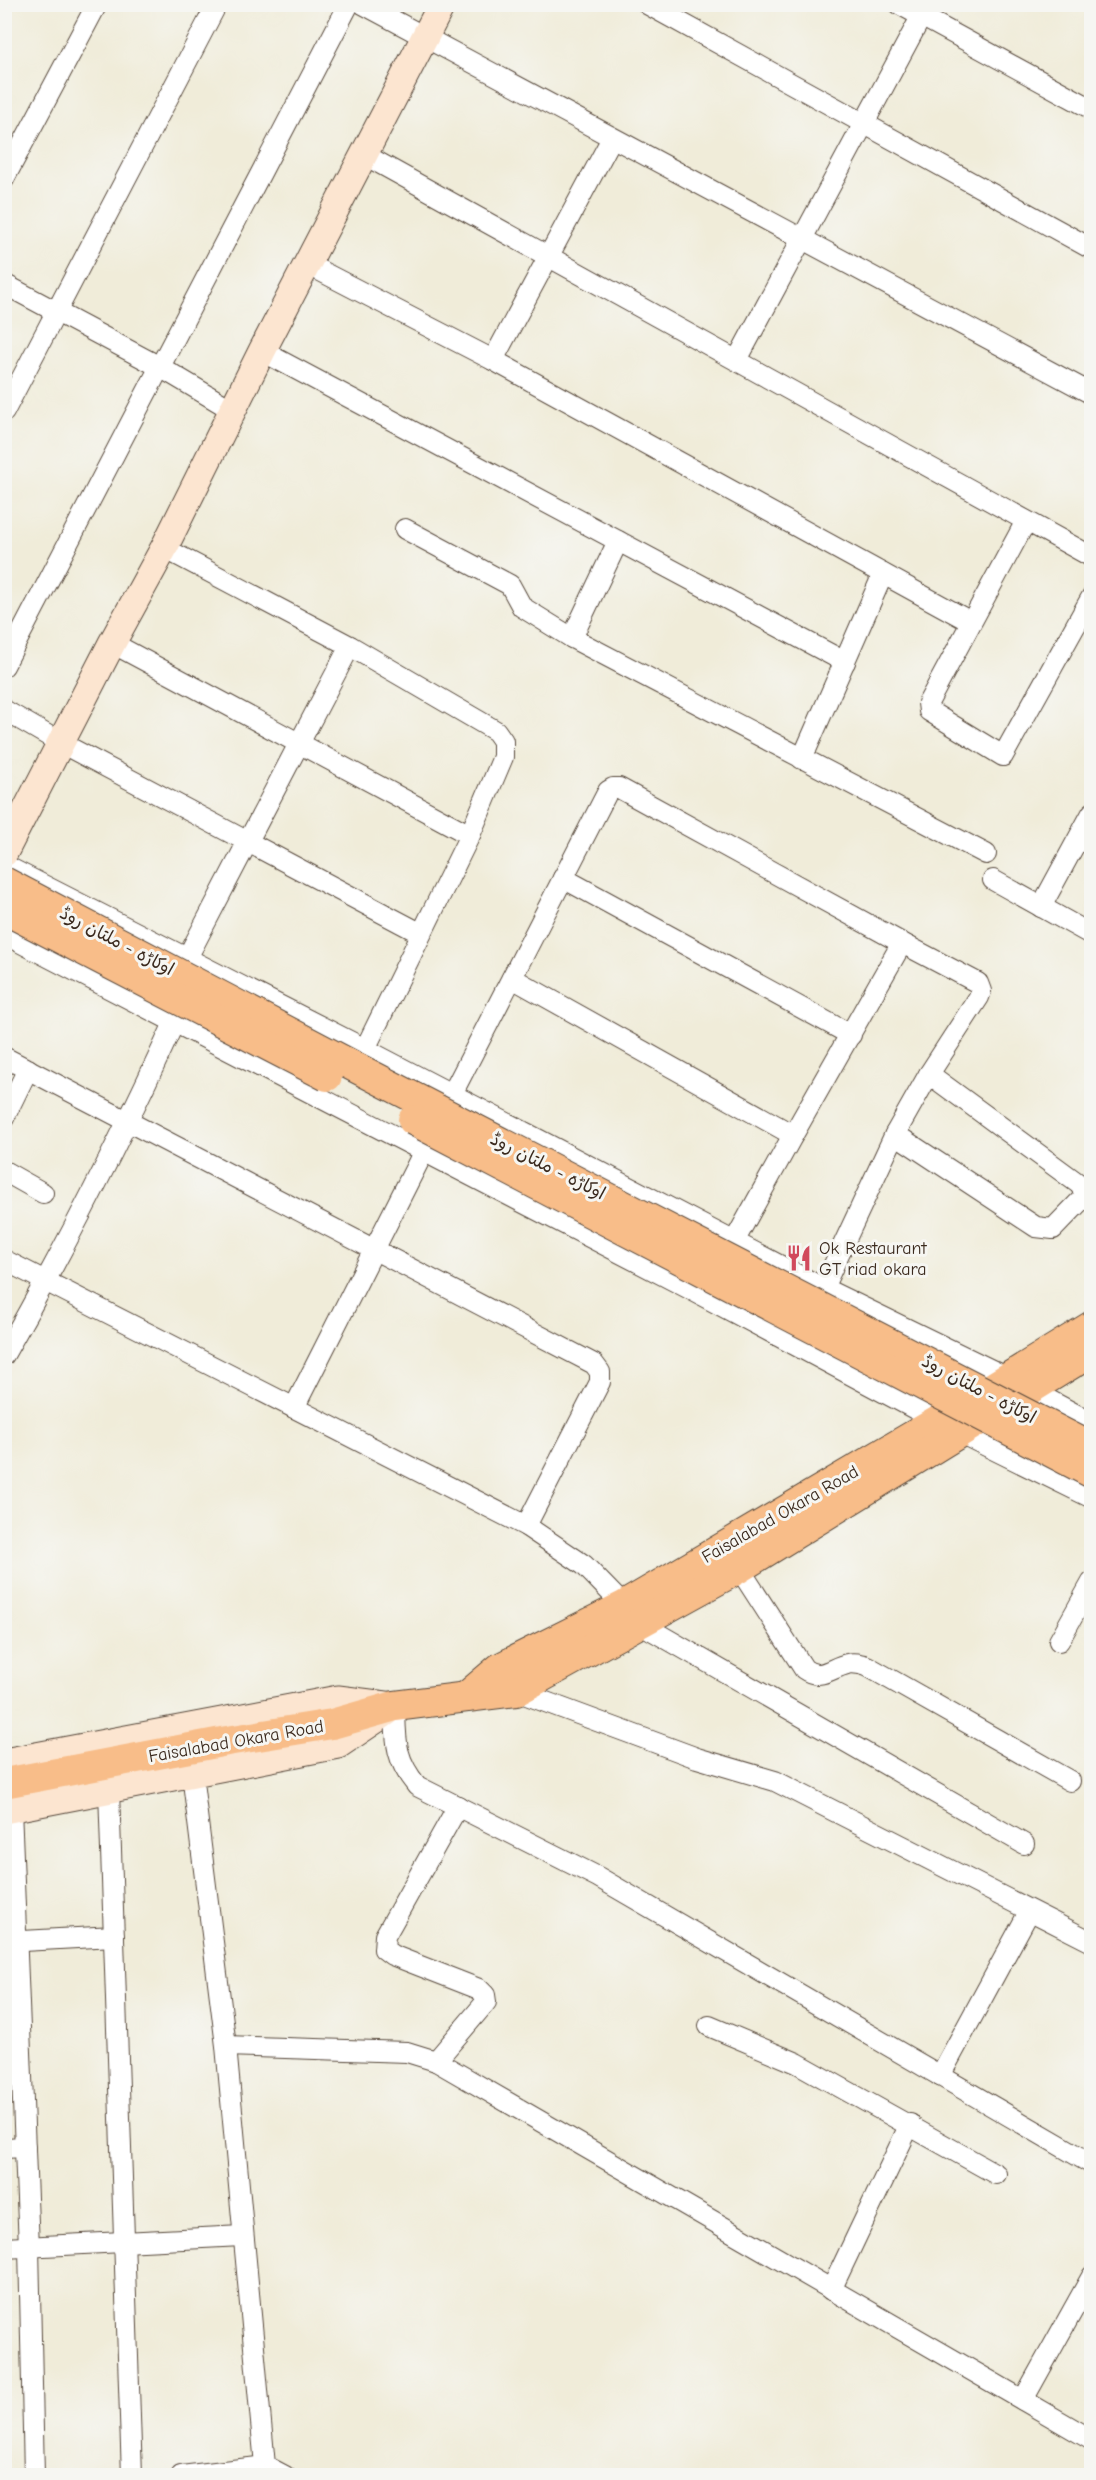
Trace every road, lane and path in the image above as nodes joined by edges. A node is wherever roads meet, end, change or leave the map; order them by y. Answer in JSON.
{"nodes":[{"id":1,"x":97,"y":4,"type":"edge"},
{"id":2,"x":217,"y":4,"type":"edge"},
{"id":3,"x":349,"y":4,"type":"edge"},
{"id":4,"x":363,"y":4,"type":"edge"},
{"id":5,"x":442,"y":4,"type":"edge"},
{"id":6,"x":647,"y":4,"type":"edge"},
{"id":7,"x":899,"y":4,"type":"edge"},
{"id":8,"x":925,"y":11,"type":"edge"},
{"id":9,"x":424,"y":38,"type":"junction"},
{"id":10,"x":1092,"y":110,"type":"edge"},
{"id":11,"x":865,"y":124,"type":"junction"},
{"id":12,"x":612,"y":138,"type":"junction"},
{"id":13,"x":363,"y":154,"type":"junction"},
{"id":14,"x":4,"y":179,"type":"edge"},
{"id":15,"x":801,"y":239,"type":"junction"},
{"id":16,"x":1092,"y":249,"type":"edge"},
{"id":17,"x":549,"y":257,"type":"junction"},
{"id":18,"x":307,"y":264,"type":"junction"},
{"id":19,"x":4,"y":285,"type":"edge"},
{"id":20,"x":57,"y":312,"type":"junction"},
{"id":21,"x":261,"y":351,"type":"junction"},
{"id":22,"x":493,"y":360,"type":"junction"},
{"id":23,"x":737,"y":360,"type":"junction"},
{"id":24,"x":160,"y":367,"type":"junction"},
{"id":25,"x":1092,"y":394,"type":"edge"},
{"id":26,"x":234,"y":411,"type":"junction"},
{"id":27,"x":4,"y":412,"type":"edge"},
{"id":28,"x":1026,"y":521,"type":"junction"},
{"id":29,"x":405,"y":529,"type":"dead end"},
{"id":30,"x":618,"y":541,"type":"junction"},
{"id":31,"x":164,"y":548,"type":"junction"},
{"id":32,"x":1092,"y":557,"type":"edge"},
{"id":33,"x":883,"y":574,"type":"junction"},
{"id":34,"x":1092,"y":597,"type":"edge"},
{"id":35,"x":971,"y":622,"type":"junction"},
{"id":36,"x":572,"y":638,"type":"junction"},
{"id":37,"x":112,"y":643,"type":"junction"},
{"id":38,"x":350,"y":646,"type":"junction"},
{"id":39,"x":844,"y":662,"type":"junction"},
{"id":40,"x":4,"y":666,"type":"edge"},
{"id":41,"x":4,"y":710,"type":"edge"},
{"id":42,"x":61,"y":743,"type":"junction"},
{"id":43,"x":299,"y":743,"type":"junction"},
{"id":44,"x":802,"y":759,"type":"junction"},
{"id":45,"x":1092,"y":813,"type":"edge"},
{"id":46,"x":470,"y":835,"type":"junction"},
{"id":47,"x":248,"y":842,"type":"junction"},
{"id":48,"x":4,"y":853,"type":"edge"},
{"id":49,"x":986,"y":854,"type":"dead end"},
{"id":50,"x":4,"y":865,"type":"edge"},
{"id":51,"x":563,"y":878,"type":"junction"},
{"id":52,"x":993,"y":880,"type":"dead end"},
{"id":53,"x":4,"y":882,"type":"edge"},
{"id":54,"x":1041,"y":907,"type":"junction"},
{"id":55,"x":4,"y":909,"type":"edge"},
{"id":56,"x":420,"y":933,"type":"junction"},
{"id":57,"x":4,"y":934,"type":"edge"},
{"id":58,"x":1092,"y":935,"type":"edge"},
{"id":59,"x":902,"y":943,"type":"junction"},
{"id":60,"x":187,"y":958,"type":"junction"},
{"id":61,"x":512,"y":978,"type":"junction"},
{"id":62,"x":174,"y":1023,"type":"junction"},
{"id":63,"x":851,"y":1035,"type":"junction"},
{"id":64,"x":365,"y":1049,"type":"junction"},
{"id":65,"x":4,"y":1057,"type":"edge"},
{"id":66,"x":28,"y":1069,"type":"junction"},
{"id":67,"x":929,"y":1074,"type":"junction"},
{"id":68,"x":452,"y":1094,"type":"junction"},
{"id":69,"x":4,"y":1118,"type":"edge"},
{"id":70,"x":129,"y":1120,"type":"junction"},
{"id":71,"x":895,"y":1134,"type":"junction"},
{"id":72,"x":793,"y":1135,"type":"junction"},
{"id":73,"x":424,"y":1151,"type":"junction"},
{"id":74,"x":4,"y":1171,"type":"edge"},
{"id":75,"x":44,"y":1193,"type":"dead end"},
{"id":76,"x":1089,"y":1197,"type":"edge"},
{"id":77,"x":734,"y":1242,"type":"junction"},
{"id":78,"x":375,"y":1248,"type":"junction"},
{"id":79,"x":4,"y":1260,"type":"edge"},
{"id":80,"x":47,"y":1281,"type":"junction"},
{"id":81,"x":823,"y":1288,"type":"junction"},
{"id":82,"x":1092,"y":1326,"type":"edge"},
{"id":83,"x":1092,"y":1351,"type":"edge"},
{"id":84,"x":4,"y":1356,"type":"edge"},
{"id":85,"x":1019,"y":1383,"type":"junction"},
{"id":86,"x":294,"y":1408,"type":"junction"},
{"id":87,"x":1092,"y":1423,"type":"edge"},
{"id":88,"x":949,"y":1427,"type":"junction"},
{"id":89,"x":1092,"y":1448,"type":"edge"},
{"id":90,"x":1092,"y":1473,"type":"edge"},
{"id":91,"x":1092,"y":1498,"type":"edge"},
{"id":92,"x":526,"y":1526,"type":"junction"},
{"id":93,"x":739,"y":1568,"type":"junction"},
{"id":94,"x":1092,"y":1582,"type":"edge"},
{"id":95,"x":632,"y":1615,"type":"junction"},
{"id":96,"x":1059,"y":1641,"type":"dead end"},
{"id":97,"x":516,"y":1691,"type":"junction"},
{"id":98,"x":466,"y":1697,"type":"junction"},
{"id":99,"x":395,"y":1706,"type":"junction"},
{"id":100,"x":4,"y":1762,"type":"edge"},
{"id":101,"x":192,"y":1774,"type":"junction"},
{"id":102,"x":1070,"y":1780,"type":"dead end"},
{"id":103,"x":110,"y":1790,"type":"junction"},
{"id":104,"x":7,"y":1801,"type":"edge"},
{"id":105,"x":458,"y":1806,"type":"junction"},
{"id":106,"x":1023,"y":1844,"type":"dead end"},
{"id":107,"x":1029,"y":1912,"type":"junction"},
{"id":108,"x":114,"y":1936,"type":"junction"},
{"id":109,"x":10,"y":1942,"type":"edge"},
{"id":110,"x":1092,"y":1942,"type":"edge"},
{"id":111,"x":709,"y":2026,"type":"dead end"},
{"id":112,"x":12,"y":2041,"type":"edge"},
{"id":113,"x":226,"y":2046,"type":"junction"},
{"id":114,"x":436,"y":2061,"type":"junction"},
{"id":115,"x":940,"y":2076,"type":"junction"},
{"id":116,"x":910,"y":2124,"type":"junction"},
{"id":117,"x":25,"y":2147,"type":"junction"},
{"id":118,"x":4,"y":2148,"type":"edge"},
{"id":119,"x":1092,"y":2164,"type":"edge"},
{"id":120,"x":996,"y":2174,"type":"dead end"},
{"id":121,"x":242,"y":2236,"type":"junction"},
{"id":122,"x":123,"y":2242,"type":"junction"},
{"id":123,"x":29,"y":2247,"type":"junction"},
{"id":124,"x":4,"y":2248,"type":"edge"},
{"id":125,"x":1092,"y":2276,"type":"edge"},
{"id":126,"x":831,"y":2290,"type":"junction"},
{"id":127,"x":1023,"y":2400,"type":"junction"},
{"id":128,"x":1092,"y":2440,"type":"edge"},
{"id":129,"x":266,"y":2471,"type":"edge"},
{"id":130,"x":34,"y":2475,"type":"edge"},
{"id":131,"x":132,"y":2475,"type":"edge"},
{"id":132,"x":181,"y":2475,"type":"edge"},
{"id":133,"x":285,"y":2475,"type":"edge"}],
"edges":[{"from":1,"to":14,"type":"street"},
{"from":2,"to":20,"type":"street"},
{"from":3,"to":24,"type":"street"},
{"from":4,"to":9,"type":"street"},
{"from":5,"to":9,"type":"street"},
{"from":6,"to":11,"type":"street"},
{"from":7,"to":8,"type":"street"},
{"from":8,"to":10,"type":"street"},
{"from":8,"to":11,"type":"street"},
{"from":9,"to":12,"type":"street"},
{"from":9,"to":13,"type":"street"},
{"from":11,"to":15,"type":"street"},
{"from":11,"to":16,"type":"street"},
{"from":12,"to":15,"type":"street"},
{"from":12,"to":17,"type":"street"},
{"from":13,"to":17,"type":"street"},
{"from":13,"to":18,"type":"street"},
{"from":15,"to":23,"type":"street"},
{"from":15,"to":25,"type":"street"},
{"from":17,"to":22,"type":"street"},
{"from":17,"to":23,"type":"street"},
{"from":18,"to":21,"type":"street"},
{"from":18,"to":22,"type":"street"},
{"from":19,"to":20,"type":"street"},
{"from":20,"to":24,"type":"street"},
{"from":20,"to":27,"type":"street"},
{"from":21,"to":26,"type":"street"},
{"from":21,"to":30,"type":"street"},
{"from":22,"to":33,"type":"street"},
{"from":23,"to":28,"type":"street"},
{"from":24,"to":26,"type":"street"},
{"from":24,"to":40,"type":"street"},
{"from":26,"to":31,"type":"street"},
{"from":28,"to":32,"type":"street"},
{"from":28,"to":35,"type":"street"},
{"from":29,"to":36,"type":"street"},
{"from":30,"to":36,"type":"street"},
{"from":30,"to":39,"type":"street"},
{"from":31,"to":37,"type":"street"},
{"from":31,"to":38,"type":"street"},
{"from":33,"to":35,"type":"street"},
{"from":33,"to":39,"type":"street"},
{"from":34,"to":35,"type":"street"},
{"from":36,"to":44,"type":"street"},
{"from":37,"to":42,"type":"street"},
{"from":37,"to":43,"type":"street"},
{"from":38,"to":43,"type":"street"},
{"from":38,"to":46,"type":"street"},
{"from":39,"to":44,"type":"street"},
{"from":41,"to":42,"type":"street"},
{"from":42,"to":47,"type":"street"},
{"from":42,"to":48,"type":"street"},
{"from":43,"to":46,"type":"street"},
{"from":43,"to":47,"type":"street"},
{"from":44,"to":49,"type":"street"},
{"from":45,"to":54,"type":"street"},
{"from":46,"to":56,"type":"street"},
{"from":47,"to":56,"type":"street"},
{"from":47,"to":60,"type":"street"},
{"from":50,"to":60,"type":"street"},
{"from":51,"to":59,"type":"street"},
{"from":51,"to":61,"type":"street"},
{"from":51,"to":63,"type":"street"},
{"from":52,"to":54,"type":"street"},
{"from":53,"to":89,"type":"main road","name":"اوکاڑہ - ملتان روڈ","bridge":true},
{"from":54,"to":58,"type":"street"},
{"from":55,"to":90,"type":"main road","name":"اوکاڑہ - ملتان روڈ","bridge":true},
{"from":56,"to":64,"type":"street"},
{"from":57,"to":62,"type":"street"},
{"from":59,"to":63,"type":"street"},
{"from":59,"to":67,"type":"street"},
{"from":60,"to":64,"type":"street"},
{"from":61,"to":68,"type":"street"},
{"from":61,"to":72,"type":"street"},
{"from":62,"to":70,"type":"street"},
{"from":62,"to":73,"type":"street"},
{"from":63,"to":72,"type":"street"},
{"from":64,"to":68,"type":"street"},
{"from":65,"to":66,"type":"street"},
{"from":66,"to":69,"type":"street"},
{"from":66,"to":70,"type":"street"},
{"from":67,"to":71,"type":"street"},
{"from":67,"to":76,"type":"street"},
{"from":68,"to":77,"type":"street"},
{"from":70,"to":78,"type":"street"},
{"from":70,"to":80,"type":"street"},
{"from":71,"to":76,"type":"street"},
{"from":71,"to":81,"type":"street"},
{"from":72,"to":77,"type":"street"},
{"from":73,"to":78,"type":"street"},
{"from":73,"to":88,"type":"street"},
{"from":74,"to":75,"type":"street"},
{"from":77,"to":81,"type":"street"},
{"from":78,"to":86,"type":"street"},
{"from":78,"to":92,"type":"street"},
{"from":79,"to":80,"type":"street"},
{"from":80,"to":84,"type":"street"},
{"from":80,"to":86,"type":"street"},
{"from":81,"to":85,"type":"street"},
{"from":82,"to":85,"type":"main road","name":"Faisalabad Okara Road"},
{"from":83,"to":85,"type":"main road","name":"Faisalabad Okara Road"},
{"from":85,"to":87,"type":"street"},
{"from":85,"to":88,"type":"main road","name":"Faisalabad Okara Road"},
{"from":86,"to":92,"type":"street"},
{"from":88,"to":91,"type":"street"},
{"from":88,"to":93,"type":"main road","name":"Faisalabad Okara Road"},
{"from":88,"to":95,"type":"main road","name":"Faisalabad Okara Road"},
{"from":92,"to":95,"type":"street"},
{"from":93,"to":95,"type":"main road","name":"Faisalabad Okara Road"},
{"from":93,"to":102,"type":"street"},
{"from":94,"to":96,"type":"street"},
{"from":95,"to":97,"type":"main road","name":"Faisalabad Okara Road"},
{"from":95,"to":98,"type":"main road","name":"Faisalabad Okara Road"},
{"from":95,"to":106,"type":"street"},
{"from":97,"to":98,"type":"main road","name":"Faisalabad Okara Road"},
{"from":97,"to":107,"type":"street"},
{"from":98,"to":99,"type":"main road","name":"Faisalabad Okara Road"},
{"from":99,"to":100,"type":"street"},
{"from":99,"to":101,"type":"street"},
{"from":99,"to":104,"type":"main road","name":"Faisalabad Okara Road"},
{"from":99,"to":105,"type":"street"},
{"from":101,"to":103,"type":"street"},
{"from":101,"to":113,"type":"street"},
{"from":103,"to":104,"type":"street"},
{"from":103,"to":108,"type":"street"},
{"from":104,"to":109,"type":"street"},
{"from":105,"to":114,"type":"street"},
{"from":105,"to":115,"type":"street"},
{"from":107,"to":110,"type":"street"},
{"from":107,"to":115,"type":"street"},
{"from":108,"to":109,"type":"street"},
{"from":108,"to":122,"type":"street"},
{"from":109,"to":112,"type":"street"},
{"from":111,"to":116,"type":"street"},
{"from":112,"to":117,"type":"street"},
{"from":113,"to":114,"type":"street"},
{"from":113,"to":121,"type":"street"},
{"from":114,"to":126,"type":"street"},
{"from":115,"to":119,"type":"street"},
{"from":116,"to":120,"type":"street"},
{"from":116,"to":126,"type":"street"},
{"from":117,"to":118,"type":"street"},
{"from":117,"to":123,"type":"street"},
{"from":121,"to":122,"type":"street"},
{"from":121,"to":129,"type":"street"},
{"from":122,"to":123,"type":"street"},
{"from":122,"to":131,"type":"street"},
{"from":123,"to":124,"type":"street"},
{"from":123,"to":130,"type":"street"},
{"from":125,"to":127,"type":"street"},
{"from":126,"to":127,"type":"street"},
{"from":127,"to":128,"type":"street"},
{"from":129,"to":132,"type":"street"},
{"from":129,"to":133,"type":"street"}]}
